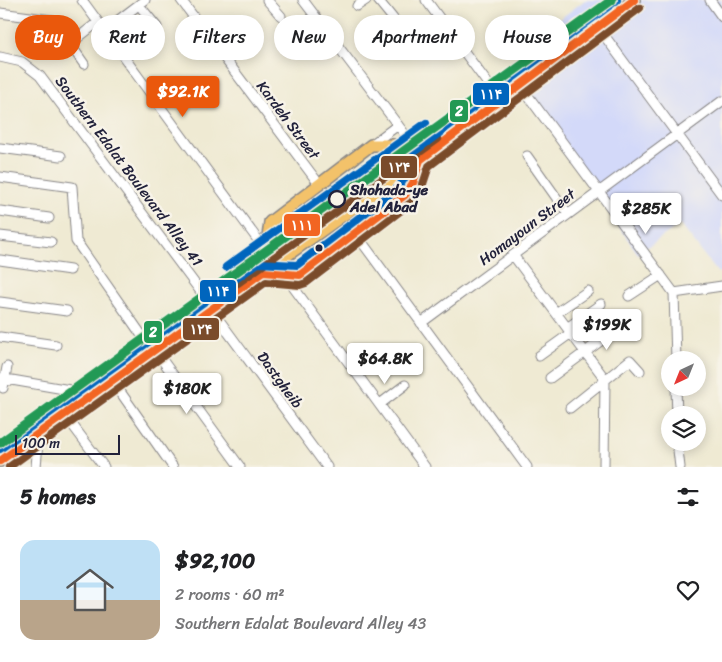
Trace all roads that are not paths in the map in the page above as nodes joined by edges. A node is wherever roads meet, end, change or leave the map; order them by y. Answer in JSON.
{"nodes":[{"id":1,"x":82,"y":0,"type":"edge"},
{"id":2,"x":181,"y":0,"type":"edge"},
{"id":3,"x":303,"y":0,"type":"edge"},
{"id":4,"x":366,"y":0,"type":"edge"},
{"id":5,"x":378,"y":0,"type":"edge"},
{"id":6,"x":426,"y":0,"type":"edge"},
{"id":7,"x":615,"y":0,"type":"edge"},
{"id":8,"x":710,"y":0,"type":"edge"},
{"id":9,"x":142,"y":2,"type":"edge"},
{"id":10,"x":273,"y":2,"type":"edge"},
{"id":11,"x":628,"y":2,"type":"edge"},
{"id":12,"x":358,"y":6,"type":"dead end"},
{"id":13,"x":0,"y":13,"type":"edge"},
{"id":14,"x":15,"y":15,"type":"edge"},
{"id":15,"x":93,"y":15,"type":"edge"},
{"id":16,"x":125,"y":15,"type":"edge"},
{"id":17,"x":150,"y":15,"type":"edge"},
{"id":18,"x":280,"y":15,"type":"edge"},
{"id":19,"x":390,"y":15,"type":"edge"},
{"id":20,"x":722,"y":16,"type":"edge"},
{"id":21,"x":598,"y":27,"type":"junction"},
{"id":22,"x":91,"y":28,"type":"edge"},
{"id":23,"x":0,"y":57,"type":"edge"},
{"id":24,"x":125,"y":60,"type":"edge"},
{"id":25,"x":84,"y":64,"type":"dead end"},
{"id":26,"x":520,"y":85,"type":"junction"},
{"id":27,"x":492,"y":88,"type":"junction"},
{"id":28,"x":722,"y":102,"type":"edge"},
{"id":29,"x":398,"y":125,"type":"junction"},
{"id":30,"x":676,"y":134,"type":"junction"},
{"id":31,"x":371,"y":145,"type":"junction"},
{"id":32,"x":413,"y":145,"type":"junction"},
{"id":33,"x":0,"y":148,"type":"edge"},
{"id":34,"x":61,"y":156,"type":"dead end"},
{"id":35,"x":526,"y":156,"type":"dead end"},
{"id":36,"x":420,"y":160,"type":"junction"},
{"id":37,"x":0,"y":177,"type":"edge"},
{"id":38,"x":319,"y":184,"type":"junction"},
{"id":39,"x":598,"y":192,"type":"junction"},
{"id":40,"x":722,"y":195,"type":"edge"},
{"id":41,"x":0,"y":211,"type":"edge"},
{"id":42,"x":568,"y":214,"type":"junction"},
{"id":43,"x":49,"y":218,"type":"dead end"},
{"id":44,"x":270,"y":222,"type":"junction"},
{"id":45,"x":254,"y":234,"type":"junction"},
{"id":46,"x":356,"y":234,"type":"junction"},
{"id":47,"x":0,"y":236,"type":"edge"},
{"id":48,"x":51,"y":242,"type":"dead end"},
{"id":49,"x":266,"y":251,"type":"junction"},
{"id":50,"x":513,"y":255,"type":"junction"},
{"id":51,"x":0,"y":260,"type":"edge"},
{"id":52,"x":70,"y":270,"type":"dead end"},
{"id":53,"x":263,"y":272,"type":"junction"},
{"id":54,"x":283,"y":273,"type":"junction"},
{"id":55,"x":661,"y":275,"type":"junction"},
{"id":56,"x":722,"y":286,"type":"edge"},
{"id":57,"x":588,"y":291,"type":"dead end"},
{"id":58,"x":674,"y":293,"type":"junction"},
{"id":59,"x":204,"y":296,"type":"junction"},
{"id":60,"x":629,"y":296,"type":"dead end"},
{"id":61,"x":0,"y":302,"type":"edge"},
{"id":62,"x":600,"y":304,"type":"dead end"},
{"id":63,"x":211,"y":309,"type":"junction"},
{"id":64,"x":67,"y":310,"type":"dead end"},
{"id":65,"x":556,"y":313,"type":"junction"},
{"id":66,"x":421,"y":323,"type":"junction"},
{"id":67,"x":569,"y":330,"type":"junction"},
{"id":68,"x":614,"y":331,"type":"dead end"},
{"id":69,"x":0,"y":337,"type":"edge"},
{"id":70,"x":146,"y":340,"type":"junction"},
{"id":71,"x":56,"y":345,"type":"dead end"},
{"id":72,"x":155,"y":350,"type":"junction"},
{"id":73,"x":676,"y":351,"type":"edge"},
{"id":74,"x":585,"y":353,"type":"junction"},
{"id":75,"x":539,"y":356,"type":"dead end"},
{"id":76,"x":6,"y":367,"type":"dead end"},
{"id":77,"x":640,"y":371,"type":"dead end"},
{"id":78,"x":550,"y":378,"type":"dead end"},
{"id":79,"x":605,"y":379,"type":"junction"},
{"id":80,"x":112,"y":380,"type":"junction"},
{"id":81,"x":2,"y":382,"type":"edge"},
{"id":82,"x":405,"y":385,"type":"dead end"},
{"id":83,"x":76,"y":390,"type":"junction"},
{"id":84,"x":380,"y":404,"type":"junction"},
{"id":85,"x":570,"y":408,"type":"dead end"},
{"id":86,"x":64,"y":415,"type":"junction"},
{"id":87,"x":34,"y":437,"type":"junction"},
{"id":88,"x":0,"y":446,"type":"edge"},
{"id":89,"x":678,"y":451,"type":"edge"},
{"id":90,"x":0,"y":461,"type":"edge"},
{"id":91,"x":36,"y":467,"type":"edge"},
{"id":92,"x":104,"y":467,"type":"edge"},
{"id":93,"x":174,"y":467,"type":"edge"},
{"id":94,"x":240,"y":467,"type":"edge"},
{"id":95,"x":328,"y":467,"type":"edge"},
{"id":96,"x":424,"y":467,"type":"edge"},
{"id":97,"x":527,"y":467,"type":"edge"},
{"id":98,"x":604,"y":467,"type":"edge"},
{"id":99,"x":680,"y":467,"type":"edge"}],
"edges":[{"from":1,"to":15,"type":"street"},
{"from":2,"to":38,"type":"street","name":"Kardeh Street"},
{"from":3,"to":29,"type":"street"},
{"from":4,"to":12,"type":"street"},
{"from":5,"to":19,"type":"street"},
{"from":6,"to":27,"type":"street"},
{"from":7,"to":27,"type":"main road"},
{"from":8,"to":20,"type":"street"},
{"from":9,"to":16,"type":"street"},
{"from":9,"to":17,"type":"street"},
{"from":10,"to":18,"type":"street"},
{"from":11,"to":21,"type":"main road"},
{"from":13,"to":14,"type":"street"},
{"from":21,"to":26,"type":"main road"},
{"from":21,"to":30,"type":"street"},
{"from":22,"to":25,"type":"street"},
{"from":23,"to":59,"type":"street","name":"Southern Edalat Boulevard Alley 41"},
{"from":24,"to":45,"type":"street"},
{"from":26,"to":36,"type":"main road"},
{"from":26,"to":39,"type":"street"},
{"from":27,"to":32,"type":"main road"},
{"from":28,"to":30,"type":"street","name":"Homayoun Street"},
{"from":29,"to":31,"type":"street"},
{"from":29,"to":32,"type":"street"},
{"from":30,"to":39,"type":"street","name":"Homayoun Street"},
{"from":30,"to":40,"type":"street"},
{"from":31,"to":32,"type":"main road"},
{"from":31,"to":38,"type":"main road"},
{"from":32,"to":49,"type":"main road"},
{"from":33,"to":34,"type":"street"},
{"from":35,"to":42,"type":"street"},
{"from":36,"to":46,"type":"main road"},
{"from":36,"to":53,"type":"main road"},
{"from":37,"to":70,"type":"street"},
{"from":38,"to":44,"type":"main road"},
{"from":39,"to":42,"type":"street","name":"Homayoun Street"},
{"from":39,"to":55,"type":"street"},
{"from":41,"to":43,"type":"street"},
{"from":42,"to":50,"type":"street","name":"Homayoun Street"},
{"from":44,"to":45,"type":"street"},
{"from":44,"to":49,"type":"main road"},
{"from":45,"to":49,"type":"street"},
{"from":46,"to":54,"type":"main road"},
{"from":46,"to":66,"type":"street"},
{"from":47,"to":48,"type":"street"},
{"from":49,"to":59,"type":"main road"},
{"from":50,"to":65,"type":"street"},
{"from":50,"to":66,"type":"street","name":"Homayoun Street"},
{"from":51,"to":52,"type":"street"},
{"from":53,"to":54,"type":"main road"},
{"from":53,"to":63,"type":"main road"},
{"from":54,"to":84,"type":"street"},
{"from":55,"to":58,"type":"street"},
{"from":55,"to":60,"type":"street"},
{"from":56,"to":58,"type":"street"},
{"from":57,"to":65,"type":"street"},
{"from":58,"to":73,"type":"street"},
{"from":59,"to":70,"type":"main road"},
{"from":61,"to":64,"type":"street"},
{"from":62,"to":67,"type":"street"},
{"from":63,"to":72,"type":"main road"},
{"from":63,"to":95,"type":"street","name":"Dastgheib"},
{"from":65,"to":67,"type":"street"},
{"from":66,"to":97,"type":"street"},
{"from":67,"to":74,"type":"street"},
{"from":67,"to":75,"type":"street"},
{"from":68,"to":74,"type":"street"},
{"from":69,"to":71,"type":"street"},
{"from":70,"to":83,"type":"main road"},
{"from":72,"to":80,"type":"main road"},
{"from":72,"to":94,"type":"street"},
{"from":74,"to":78,"type":"street"},
{"from":74,"to":79,"type":"street"},
{"from":76,"to":81,"type":"street"},
{"from":77,"to":79,"type":"street"},
{"from":79,"to":85,"type":"street"},
{"from":79,"to":98,"type":"street"},
{"from":80,"to":86,"type":"main road"},
{"from":80,"to":93,"type":"street"},
{"from":81,"to":83,"type":"street"},
{"from":82,"to":84,"type":"street"},
{"from":83,"to":88,"type":"main road"},
{"from":84,"to":96,"type":"street"},
{"from":86,"to":87,"type":"main road"},
{"from":86,"to":92,"type":"street"},
{"from":87,"to":90,"type":"main road"},
{"from":87,"to":91,"type":"street"},
{"from":89,"to":99,"type":"street"}]}
